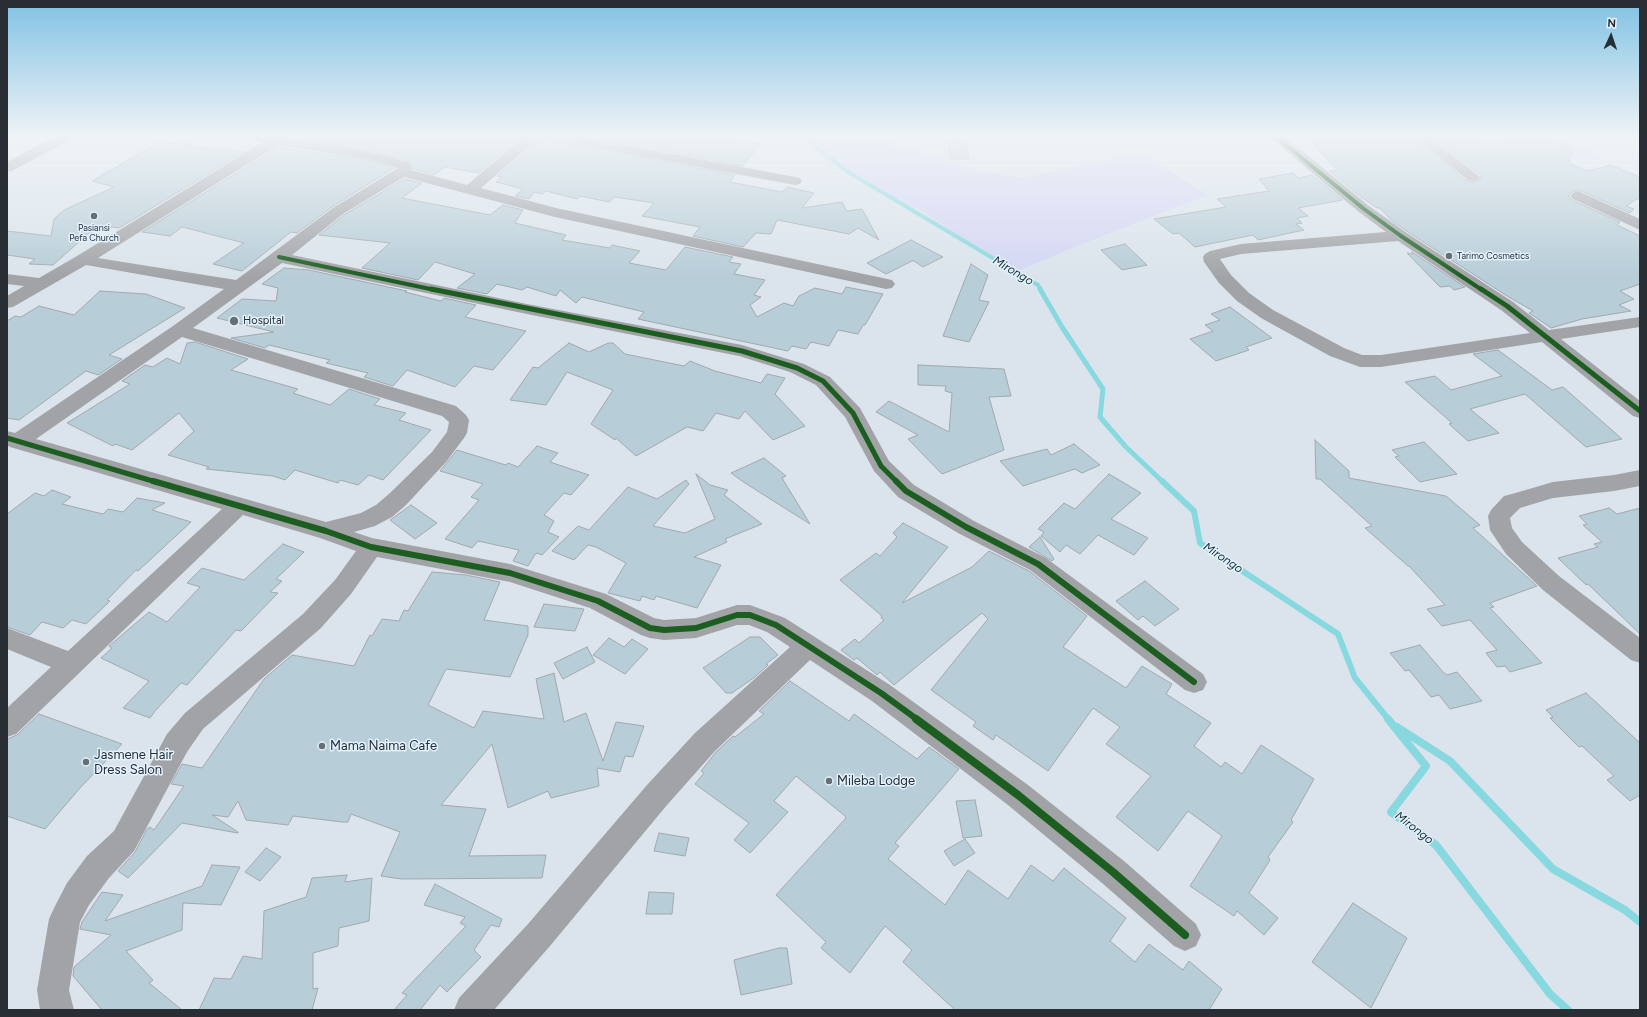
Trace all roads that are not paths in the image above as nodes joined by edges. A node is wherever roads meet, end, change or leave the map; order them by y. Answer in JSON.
{"nodes":[{"id":1,"x":208,"y":182,"type":"edge"},
{"id":2,"x":384,"y":182,"type":"edge"},
{"id":3,"x":442,"y":182,"type":"edge"},
{"id":4,"x":479,"y":182,"type":"edge"},
{"id":5,"x":1332,"y":182,"type":"edge"},
{"id":6,"x":470,"y":190,"type":"junction"},
{"id":7,"x":1578,"y":196,"type":"dead end"},
{"id":8,"x":1640,"y":225,"type":"edge"},
{"id":9,"x":1401,"y":236,"type":"junction"},
{"id":10,"x":279,"y":257,"type":"junction"},
{"id":11,"x":83,"y":260,"type":"junction"},
{"id":12,"x":7,"y":279,"type":"edge"},
{"id":13,"x":40,"y":283,"type":"junction"},
{"id":14,"x":886,"y":284,"type":"dead end"},
{"id":15,"x":239,"y":286,"type":"junction"},
{"id":16,"x":7,"y":303,"type":"edge"},
{"id":17,"x":1640,"y":322,"type":"edge"},
{"id":18,"x":179,"y":330,"type":"junction"},
{"id":19,"x":1544,"y":336,"type":"junction"},
{"id":20,"x":1640,"y":410,"type":"edge"},
{"id":21,"x":12,"y":440,"type":"edge"},
{"id":22,"x":1640,"y":478,"type":"edge"},
{"id":23,"x":239,"y":506,"type":"junction"},
{"id":24,"x":326,"y":531,"type":"junction"},
{"id":25,"x":372,"y":547,"type":"junction"},
{"id":26,"x":7,"y":638,"type":"edge"},
{"id":27,"x":809,"y":645,"type":"junction"},
{"id":28,"x":1640,"y":652,"type":"edge"},
{"id":29,"x":72,"y":664,"type":"junction"},
{"id":30,"x":1194,"y":682,"type":"dead end"},
{"id":31,"x":7,"y":725,"type":"edge"},
{"id":32,"x":1185,"y":935,"type":"dead end"},
{"id":33,"x":57,"y":1010,"type":"edge"},
{"id":34,"x":470,"y":1010,"type":"edge"}],
"edges":[{"from":1,"to":11,"type":"street"},
{"from":2,"to":10,"type":"street"},
{"from":3,"to":6,"type":"street"},
{"from":4,"to":6,"type":"street"},
{"from":5,"to":9,"type":"street"},
{"from":6,"to":14,"type":"street"},
{"from":7,"to":8,"type":"street"},
{"from":9,"to":19,"type":"street"},
{"from":9,"to":19,"type":"street"},
{"from":10,"to":15,"type":"street"},
{"from":10,"to":30,"type":"street"},
{"from":11,"to":13,"type":"street"},
{"from":11,"to":15,"type":"street"},
{"from":12,"to":13,"type":"street"},
{"from":13,"to":16,"type":"street"},
{"from":15,"to":18,"type":"street"},
{"from":17,"to":19,"type":"street"},
{"from":18,"to":21,"type":"street"},
{"from":18,"to":24,"type":"street"},
{"from":19,"to":20,"type":"street"},
{"from":21,"to":23,"type":"street"},
{"from":22,"to":28,"type":"street"},
{"from":23,"to":24,"type":"street"},
{"from":23,"to":29,"type":"street"},
{"from":24,"to":25,"type":"street"},
{"from":25,"to":27,"type":"street"},
{"from":25,"to":33,"type":"street"},
{"from":26,"to":29,"type":"street"},
{"from":27,"to":32,"type":"street"},
{"from":27,"to":34,"type":"street"},
{"from":29,"to":31,"type":"street"}]}
